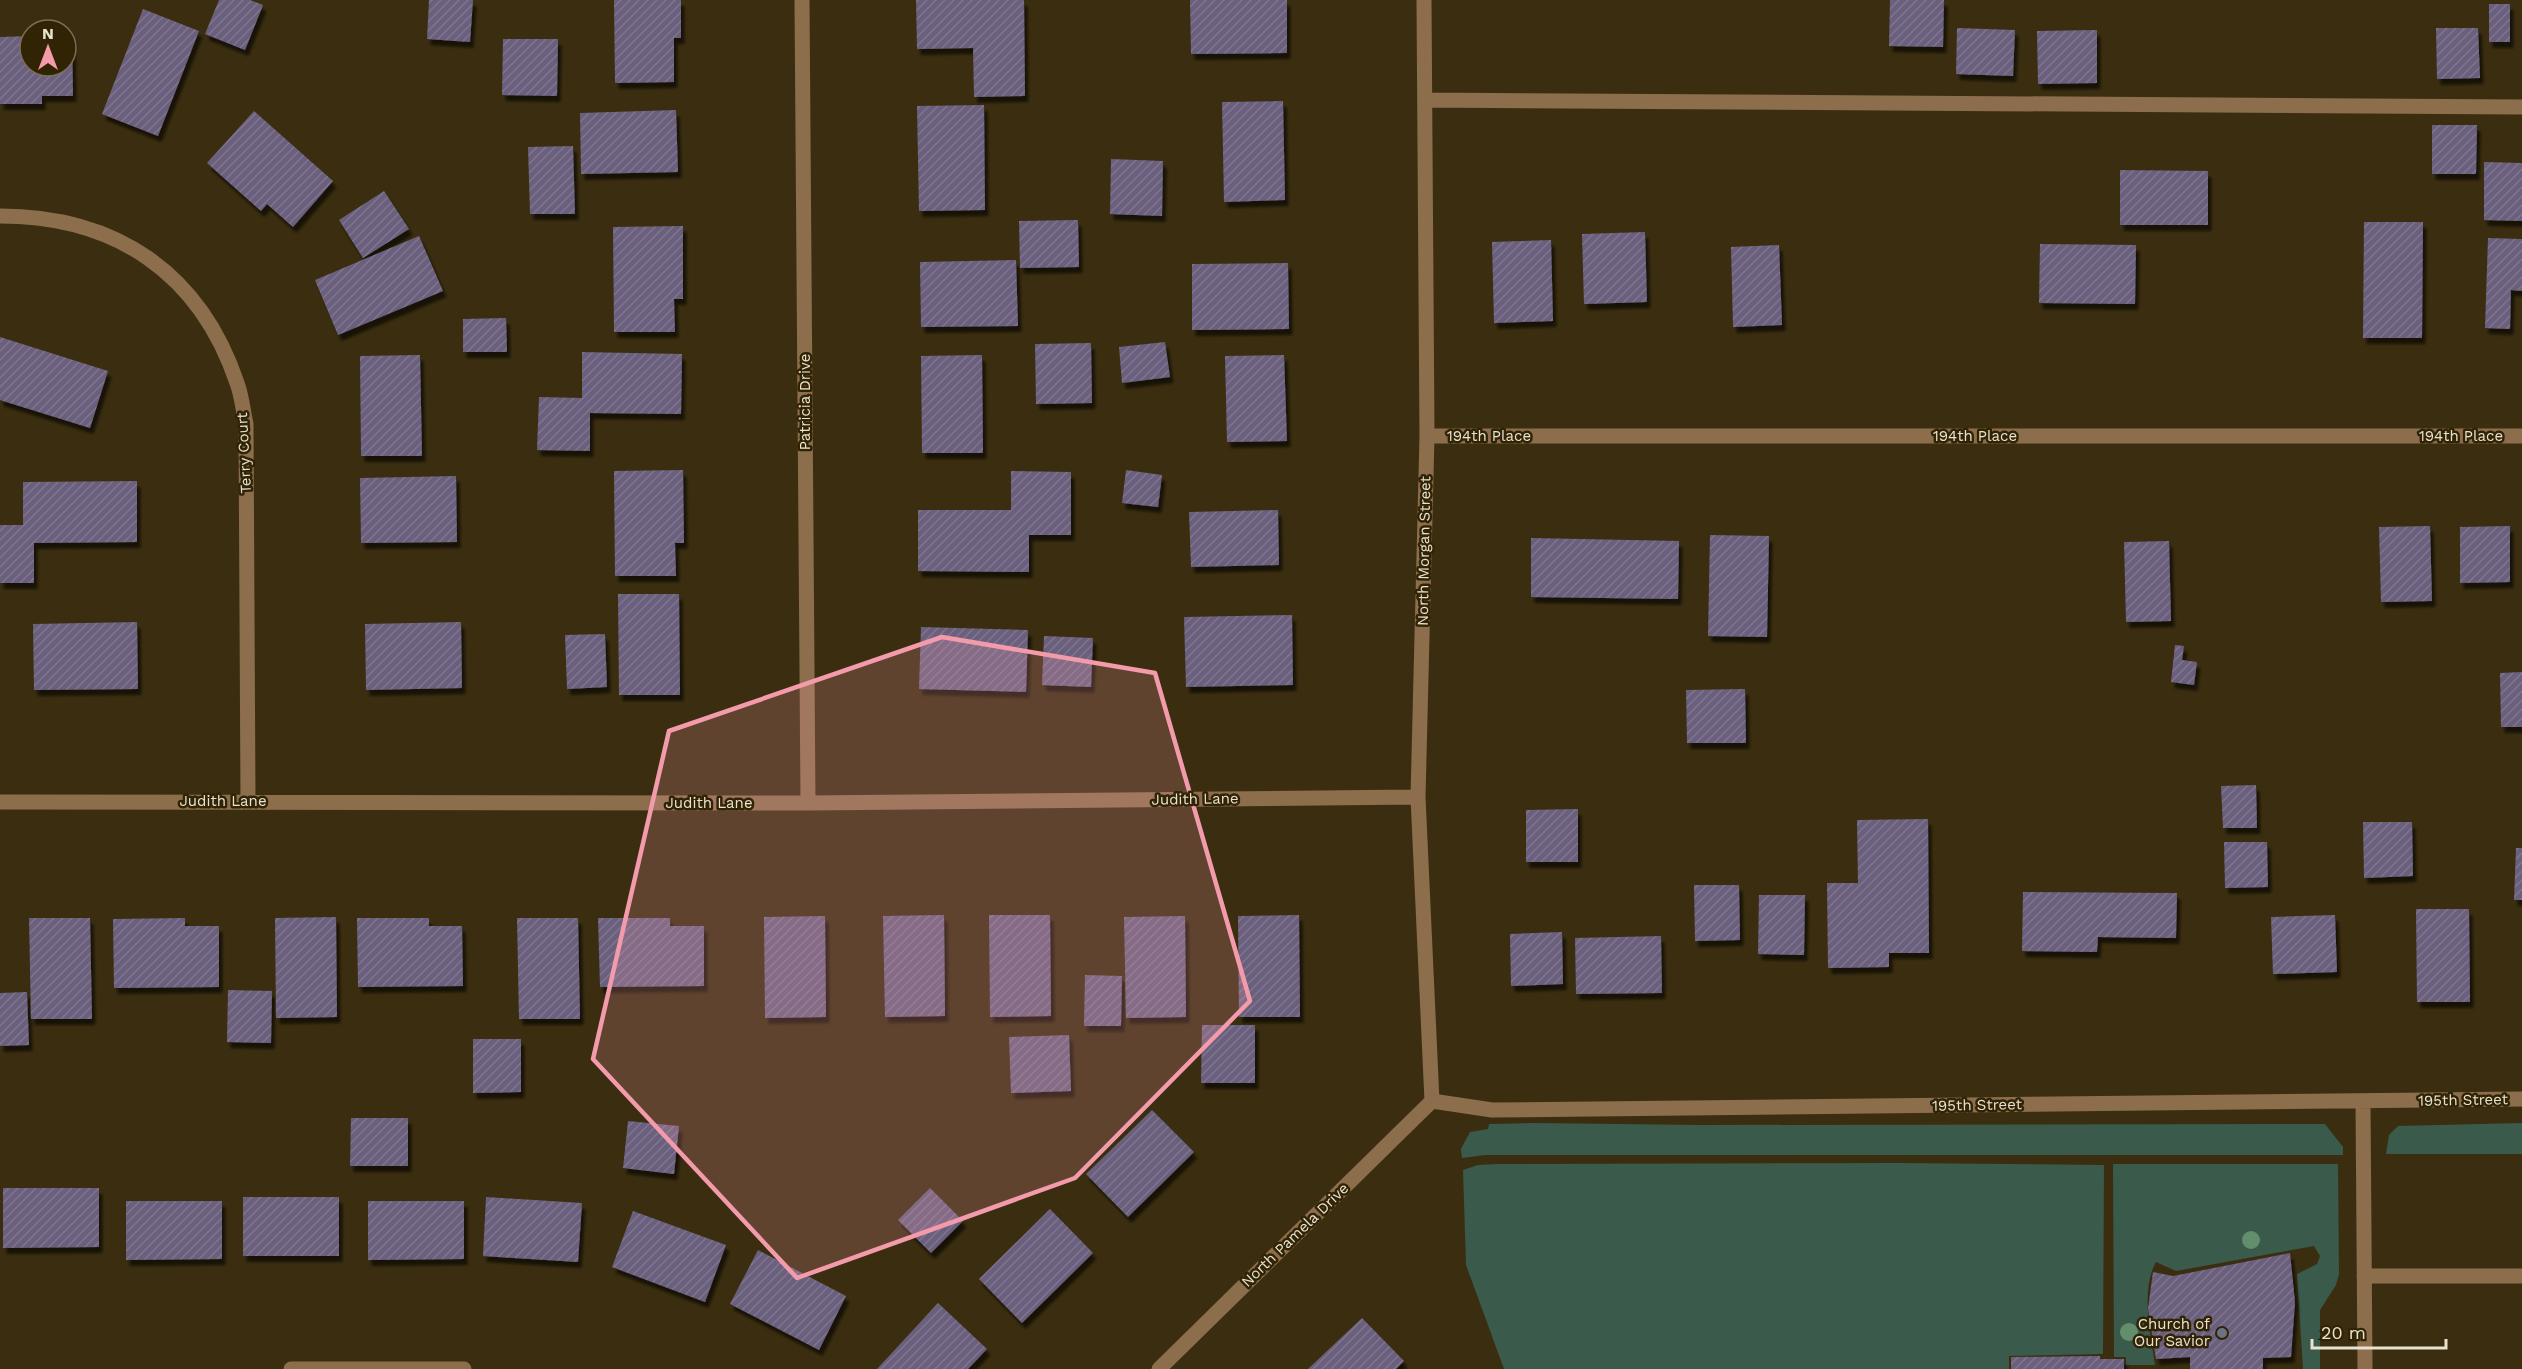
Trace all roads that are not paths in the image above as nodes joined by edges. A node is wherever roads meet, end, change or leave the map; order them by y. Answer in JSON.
{"nodes":[{"id":1,"x":802,"y":0,"type":"edge"},
{"id":2,"x":1425,"y":0,"type":"edge"},
{"id":3,"x":1425,"y":100,"type":"junction"},
{"id":4,"x":2522,"y":107,"type":"edge"},
{"id":5,"x":0,"y":216,"type":"edge"},
{"id":6,"x":1427,"y":436,"type":"junction"},
{"id":7,"x":2522,"y":436,"type":"edge"},
{"id":8,"x":1418,"y":797,"type":"junction"},
{"id":9,"x":0,"y":801,"type":"edge"},
{"id":10,"x":248,"y":801,"type":"junction"},
{"id":11,"x":808,"y":803,"type":"junction"},
{"id":12,"x":2522,"y":1099,"type":"edge"},
{"id":13,"x":1432,"y":1101,"type":"junction"},
{"id":14,"x":2363,"y":1101,"type":"junction"},
{"id":15,"x":2364,"y":1276,"type":"junction"},
{"id":16,"x":2522,"y":1276,"type":"edge"},
{"id":17,"x":291,"y":1369,"type":"edge"},
{"id":18,"x":464,"y":1369,"type":"edge"},
{"id":19,"x":1159,"y":1369,"type":"edge"},
{"id":20,"x":2365,"y":1369,"type":"edge"}],
"edges":[{"from":1,"to":11,"type":"street","name":"Patricia Drive"},
{"from":2,"to":3,"type":"street","name":"North Morgan Street"},
{"from":3,"to":4,"type":"street"},
{"from":3,"to":6,"type":"street","name":"North Morgan Street"},
{"from":5,"to":10,"type":"street","name":"Terry Court"},
{"from":6,"to":7,"type":"street","name":"194th Place"},
{"from":6,"to":8,"type":"street","name":"North Morgan Street"},
{"from":8,"to":11,"type":"street","name":"Judith Lane"},
{"from":8,"to":13,"type":"street","name":"North Morgan Street"},
{"from":9,"to":10,"type":"street","name":"Judith Lane"},
{"from":10,"to":11,"type":"street","name":"Judith Lane"},
{"from":12,"to":14,"type":"street","name":"195th Street"},
{"from":13,"to":14,"type":"street","name":"195th Street"},
{"from":13,"to":19,"type":"street","name":"North Pamela Drive"},
{"from":14,"to":15,"type":"street"},
{"from":15,"to":16,"type":"street"},
{"from":15,"to":20,"type":"street"},
{"from":17,"to":18,"type":"street"}]}
